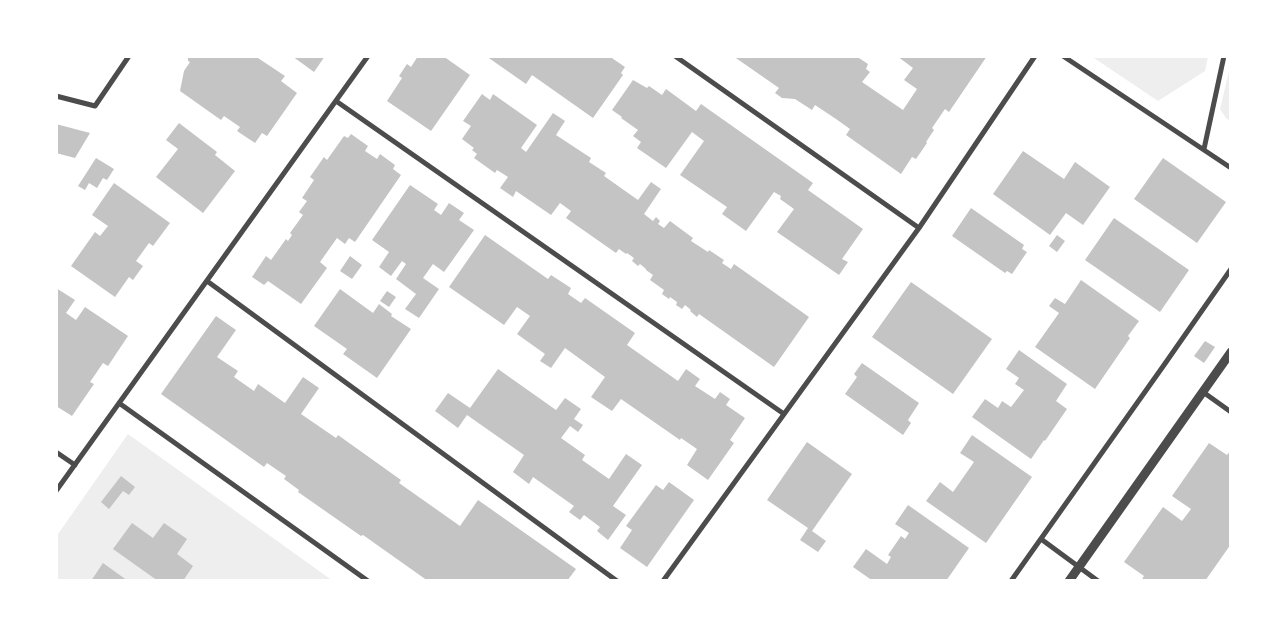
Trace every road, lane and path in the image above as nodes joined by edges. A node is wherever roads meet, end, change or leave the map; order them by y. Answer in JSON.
{"nodes":[{"id":1,"x":128,"y":56,"type":"edge"},
{"id":2,"x":368,"y":56,"type":"edge"},
{"id":3,"x":675,"y":56,"type":"edge"},
{"id":4,"x":1035,"y":56,"type":"edge"},
{"id":5,"x":1062,"y":56,"type":"edge"},
{"id":6,"x":1224,"y":56,"type":"edge"},
{"id":7,"x":56,"y":96,"type":"edge"},
{"id":8,"x":336,"y":101,"type":"junction"},
{"id":9,"x":1204,"y":149,"type":"junction"},
{"id":10,"x":1231,"y":168,"type":"edge"},
{"id":11,"x":919,"y":228,"type":"junction"},
{"id":12,"x":1231,"y":269,"type":"edge"},
{"id":13,"x":206,"y":281,"type":"junction"},
{"id":14,"x":1231,"y":352,"type":"edge"},
{"id":15,"x":1203,"y":392,"type":"junction"},
{"id":16,"x":119,"y":403,"type":"junction"},
{"id":17,"x":1231,"y":412,"type":"edge"},
{"id":18,"x":784,"y":414,"type":"junction"},
{"id":19,"x":56,"y":452,"type":"edge"},
{"id":20,"x":75,"y":465,"type":"junction"},
{"id":21,"x":56,"y":492,"type":"edge"},
{"id":22,"x":1040,"y":539,"type":"junction"},
{"id":23,"x":1078,"y":567,"type":"junction"},
{"id":24,"x":368,"y":581,"type":"edge"},
{"id":25,"x":617,"y":581,"type":"edge"},
{"id":26,"x":663,"y":581,"type":"edge"},
{"id":27,"x":1011,"y":581,"type":"edge"},
{"id":28,"x":1069,"y":581,"type":"edge"},
{"id":29,"x":1098,"y":581,"type":"edge"}],
"edges":[{"from":1,"to":7,"type":"street"},
{"from":2,"to":8,"type":"street"},
{"from":3,"to":11,"type":"street"},
{"from":4,"to":11,"type":"street"},
{"from":5,"to":9,"type":"street"},
{"from":6,"to":9,"type":"street"},
{"from":8,"to":13,"type":"street"},
{"from":8,"to":18,"type":"street"},
{"from":9,"to":10,"type":"street"},
{"from":11,"to":18,"type":"street"},
{"from":12,"to":22,"type":"street"},
{"from":13,"to":16,"type":"street"},
{"from":13,"to":25,"type":"street"},
{"from":14,"to":15,"type":"street"},
{"from":15,"to":17,"type":"street"},
{"from":15,"to":23,"type":"street"},
{"from":16,"to":20,"type":"street"},
{"from":16,"to":24,"type":"street"},
{"from":18,"to":26,"type":"street"},
{"from":19,"to":20,"type":"street"},
{"from":20,"to":21,"type":"street"},
{"from":22,"to":23,"type":"street"},
{"from":22,"to":27,"type":"street"},
{"from":23,"to":28,"type":"street"},
{"from":23,"to":29,"type":"street"}]}
